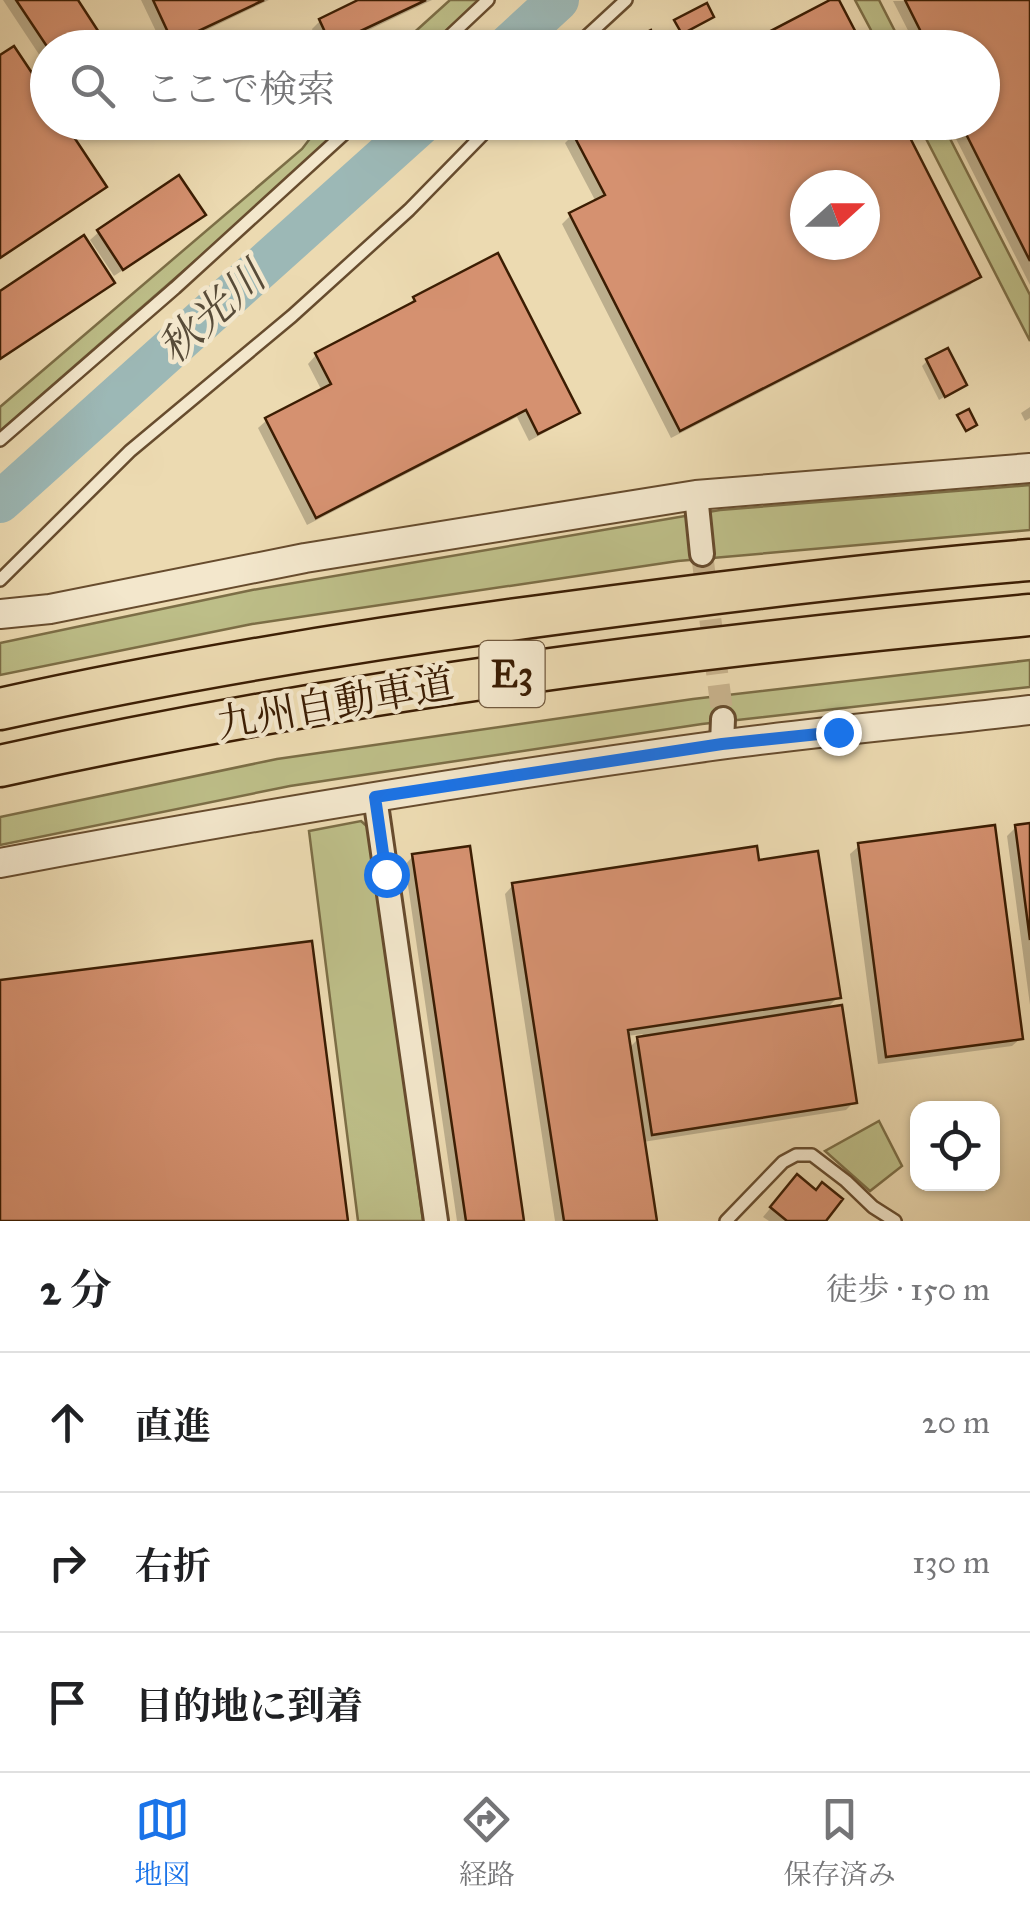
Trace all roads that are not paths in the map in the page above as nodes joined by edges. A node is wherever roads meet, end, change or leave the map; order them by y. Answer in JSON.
{"nodes":[{"id":1,"x":488,"y":0,"type":"edge"},
{"id":2,"x":626,"y":0,"type":"edge"},
{"id":3,"x":456,"y":30,"type":"edge"},
{"id":4,"x":594,"y":30,"type":"edge"},
{"id":5,"x":337,"y":140,"type":"edge"},
{"id":6,"x":477,"y":140,"type":"edge"},
{"id":7,"x":0,"y":440,"type":"edge"},
{"id":8,"x":1030,"y":468,"type":"edge"},
{"id":9,"x":696,"y":495,"type":"junction"},
{"id":10,"x":702,"y":554,"type":"tunnel mouth"},
{"id":11,"x":1030,"y":560,"type":"edge"},
{"id":12,"x":0,"y":580,"type":"edge"},
{"id":13,"x":0,"y":614,"type":"edge"},
{"id":14,"x":1030,"y":616,"type":"edge"},
{"id":15,"x":0,"y":709,"type":"edge"},
{"id":16,"x":1030,"y":710,"type":"edge"},
{"id":17,"x":0,"y":766,"type":"edge"},
{"id":18,"x":375,"y":797,"type":"junction"},
{"id":19,"x":0,"y":863,"type":"edge"},
{"id":20,"x":436,"y":1221,"type":"edge"},
{"id":21,"x":726,"y":1221,"type":"edge"},
{"id":22,"x":895,"y":1221,"type":"edge"}],
"edges":[{"from":1,"to":3,"type":"lane"},
{"from":2,"to":4,"type":"lane"},
{"from":5,"to":7,"type":"lane"},
{"from":6,"to":12,"type":"lane"},
{"from":8,"to":9,"type":"street"},
{"from":9,"to":10,"type":"street"},
{"from":9,"to":13,"type":"street"},
{"from":11,"to":15,"type":"highway","name":"九州自動車道","number":"E3"},
{"from":14,"to":17,"type":"highway","name":"九州自動車道","number":"E3"},
{"from":16,"to":18,"type":"street"},
{"from":18,"to":19,"type":"street"},
{"from":18,"to":20,"type":"street"},
{"from":21,"to":22,"type":"lane"}]}
